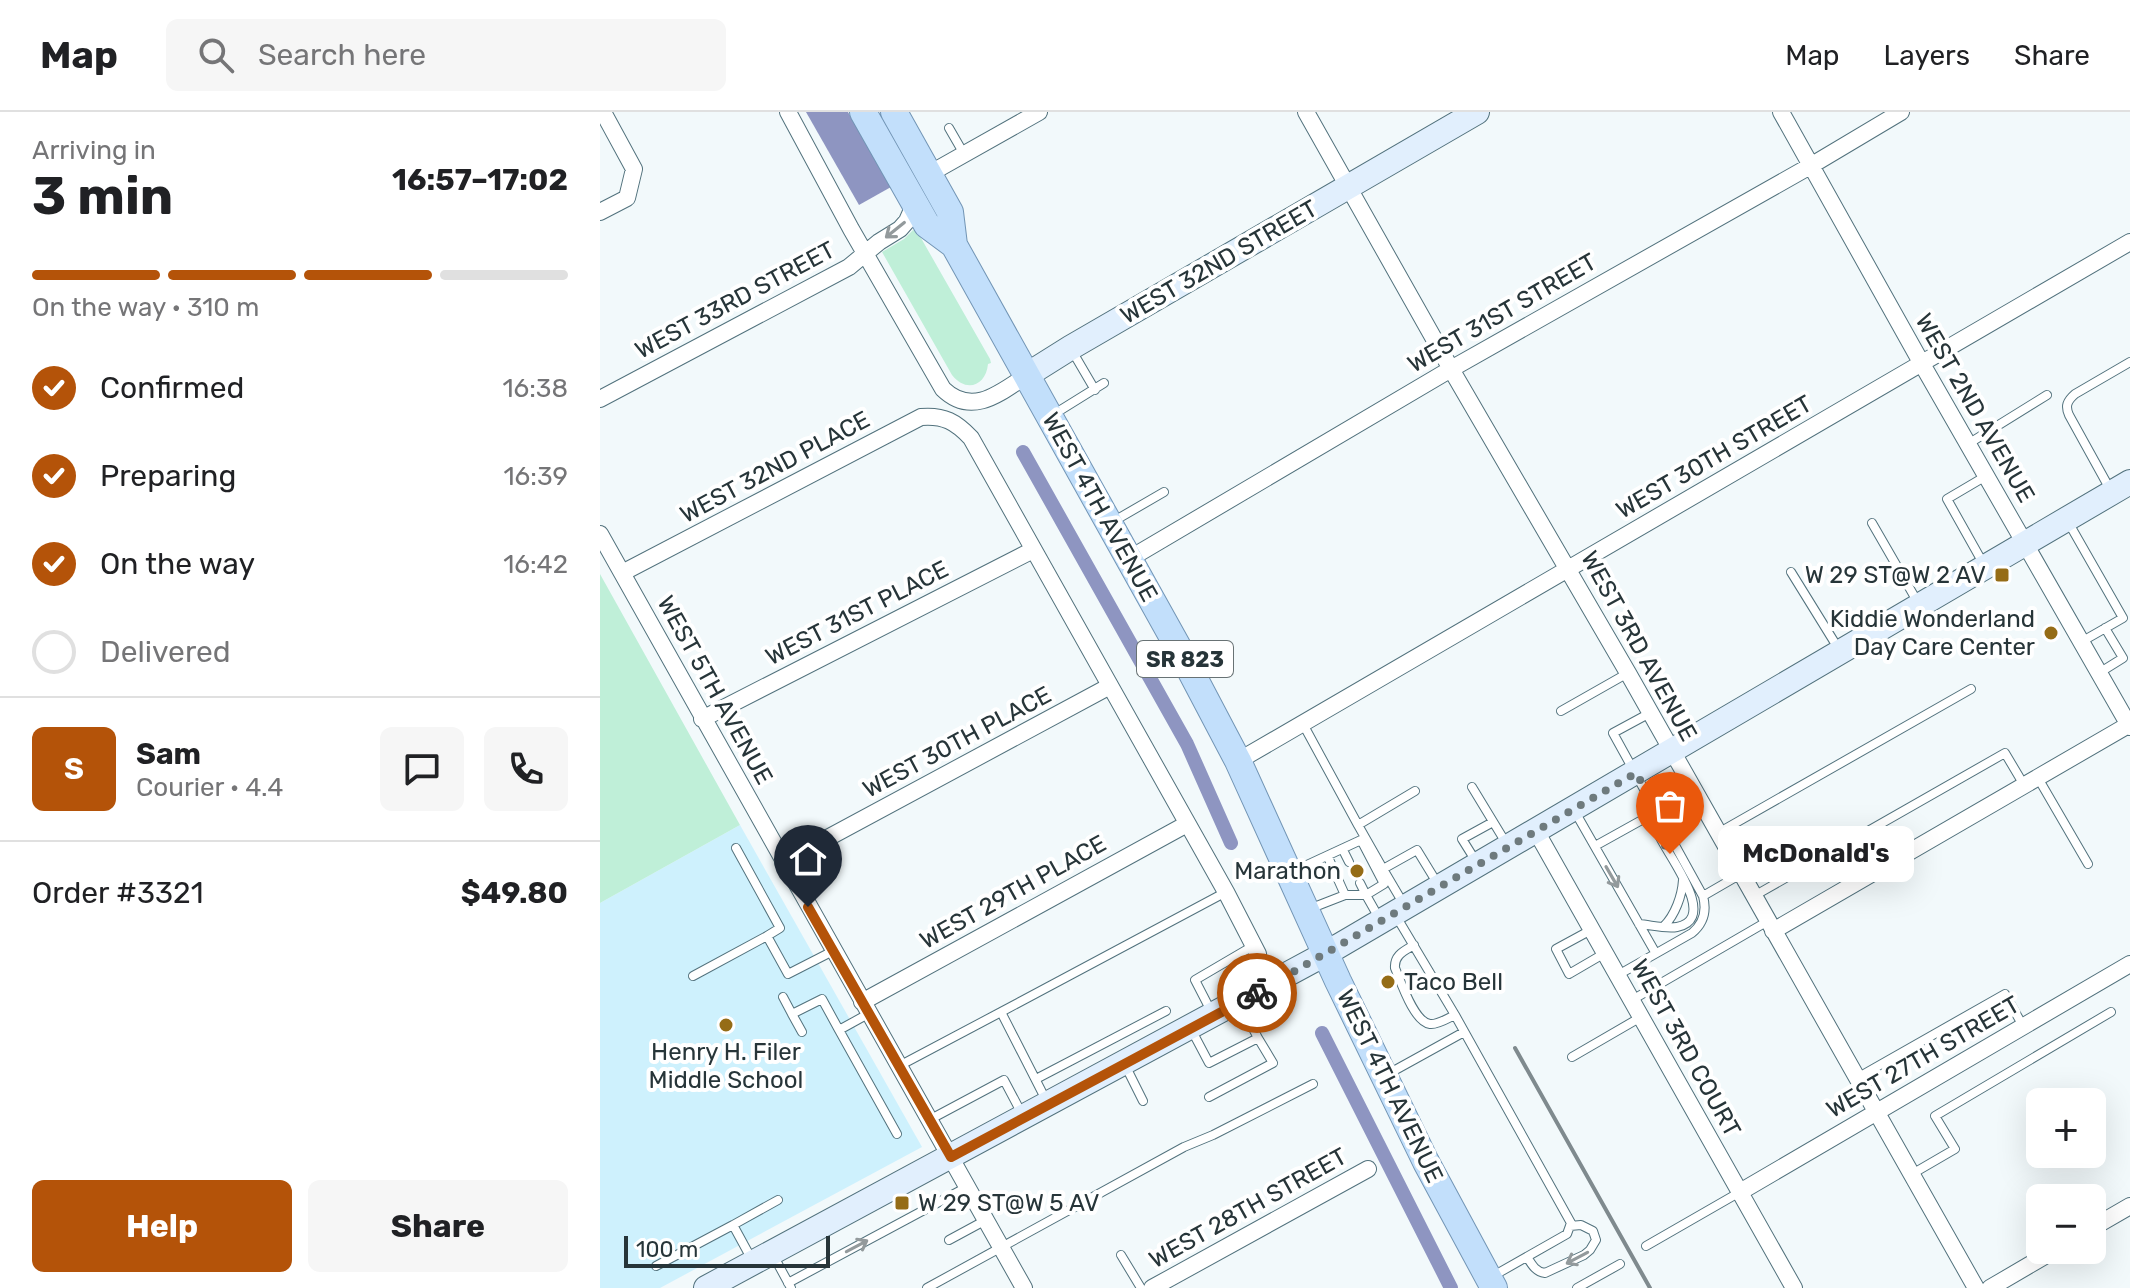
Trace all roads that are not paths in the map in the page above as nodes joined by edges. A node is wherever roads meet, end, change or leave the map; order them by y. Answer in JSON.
{"nodes":[{"id":1,"x":603,"y":112,"type":"edge"},
{"id":2,"x":788,"y":112,"type":"edge"},
{"id":3,"x":863,"y":112,"type":"edge"},
{"id":4,"x":894,"y":112,"type":"edge"},
{"id":5,"x":1039,"y":112,"type":"edge"},
{"id":6,"x":1306,"y":112,"type":"edge"},
{"id":7,"x":1477,"y":112,"type":"edge"},
{"id":8,"x":1781,"y":112,"type":"edge"},
{"id":9,"x":1901,"y":112,"type":"edge"},
{"id":10,"x":949,"y":128,"type":"dead end"},
{"id":11,"x":964,"y":155,"type":"junction"},
{"id":12,"x":1812,"y":165,"type":"junction"},
{"id":13,"x":929,"y":174,"type":"junction"},
{"id":14,"x":1348,"y":187,"type":"junction"},
{"id":15,"x":912,"y":199,"type":"junction"},
{"id":16,"x":600,"y":212,"type":"edge"},
{"id":17,"x":2130,"y":242,"type":"edge"},
{"id":18,"x":954,"y":245,"type":"junction"},
{"id":19,"x":865,"y":254,"type":"junction"},
{"id":20,"x":1070,"y":348,"type":"junction"},
{"id":21,"x":2130,"y":362,"type":"edge"},
{"id":22,"x":1922,"y":364,"type":"junction"},
{"id":23,"x":1451,"y":369,"type":"junction"},
{"id":24,"x":1027,"y":375,"type":"junction"},
{"id":25,"x":1104,"y":383,"type":"dead end"},
{"id":26,"x":1095,"y":390,"type":"junction"},
{"id":27,"x":2047,"y":395,"type":"dead end"},
{"id":28,"x":600,"y":399,"type":"edge"},
{"id":29,"x":1050,"y":416,"type":"junction"},
{"id":30,"x":1968,"y":444,"type":"junction"},
{"id":31,"x":1986,"y":476,"type":"junction"},
{"id":32,"x":2121,"y":488,"type":"edge"},
{"id":33,"x":1164,"y":492,"type":"dead end"},
{"id":34,"x":2066,"y":520,"type":"junction"},
{"id":35,"x":1872,"y":523,"type":"dead end"},
{"id":36,"x":1110,"y":524,"type":"junction"},
{"id":37,"x":600,"y":534,"type":"edge"},
{"id":38,"x":2025,"y":544,"type":"junction"},
{"id":39,"x":1033,"y":550,"type":"junction"},
{"id":40,"x":1129,"y":559,"type":"junction"},
{"id":41,"x":1985,"y":567,"type":"junction"},
{"id":42,"x":1568,"y":569,"type":"junction"},
{"id":43,"x":1791,"y":572,"type":"dead end"},
{"id":44,"x":622,"y":573,"type":"junction"},
{"id":45,"x":1920,"y":605,"type":"junction"},
{"id":46,"x":2105,"y":628,"type":"junction"},
{"id":47,"x":2081,"y":642,"type":"junction"},
{"id":48,"x":1841,"y":652,"type":"junction"},
{"id":49,"x":1628,"y":673,"type":"junction"},
{"id":50,"x":2099,"y":673,"type":"junction"},
{"id":51,"x":1110,"y":686,"type":"junction"},
{"id":52,"x":1971,"y":689,"type":"dead end"},
{"id":53,"x":1561,"y":711,"type":"dead end"},
{"id":54,"x":1650,"y":713,"type":"junction"},
{"id":55,"x":702,"y":719,"type":"junction"},
{"id":56,"x":1302,"y":723,"type":"junction"},
{"id":57,"x":2130,"y":726,"type":"edge"},
{"id":58,"x":1672,"y":752,"type":"junction"},
{"id":59,"x":1238,"y":761,"type":"junction"},
{"id":60,"x":1636,"y":773,"type":"junction"},
{"id":61,"x":2031,"y":782,"type":"junction"},
{"id":62,"x":1472,"y":787,"type":"dead end"},
{"id":63,"x":1415,"y":791,"type":"dead end"},
{"id":64,"x":1574,"y":809,"type":"junction"},
{"id":65,"x":1658,"y":811,"type":"junction"},
{"id":66,"x":1493,"y":822,"type":"junction"},
{"id":67,"x":1187,"y":824,"type":"junction"},
{"id":68,"x":1358,"y":825,"type":"junction"},
{"id":69,"x":1536,"y":831,"type":"junction"},
{"id":70,"x":1718,"y":833,"type":"junction"},
{"id":71,"x":1595,"y":846,"type":"junction"},
{"id":72,"x":1508,"y":847,"type":"junction"},
{"id":73,"x":736,"y":848,"type":"dead end"},
{"id":74,"x":1343,"y":850,"type":"junction"},
{"id":75,"x":1328,"y":857,"type":"junction"},
{"id":76,"x":783,"y":862,"type":"junction"},
{"id":77,"x":1349,"y":862,"type":"dead end"},
{"id":78,"x":2088,"y":864,"type":"dead end"},
{"id":79,"x":1478,"y":865,"type":"junction"},
{"id":80,"x":1383,"y":869,"type":"junction"},
{"id":81,"x":1290,"y":873,"type":"junction"},
{"id":82,"x":1741,"y":874,"type":"junction"},
{"id":83,"x":1683,"y":876,"type":"junction"},
{"id":84,"x":1360,"y":883,"type":"dead end"},
{"id":85,"x":1439,"y":887,"type":"junction"},
{"id":86,"x":1226,"y":892,"type":"junction"},
{"id":87,"x":1345,"y":895,"type":"junction"},
{"id":88,"x":1366,"y":895,"type":"junction"},
{"id":89,"x":1703,"y":896,"type":"junction"},
{"id":90,"x":1754,"y":897,"type":"junction"},
{"id":91,"x":1305,"y":911,"type":"junction"},
{"id":92,"x":1394,"y":914,"type":"junction"},
{"id":93,"x":1639,"y":924,"type":"junction"},
{"id":94,"x":1664,"y":926,"type":"junction"},
{"id":95,"x":1770,"y":926,"type":"junction"},
{"id":96,"x":1591,"y":930,"type":"junction"},
{"id":97,"x":767,"y":936,"type":"junction"},
{"id":98,"x":1414,"y":945,"type":"junction"},
{"id":99,"x":1254,"y":946,"type":"junction"},
{"id":100,"x":833,"y":951,"type":"junction"},
{"id":101,"x":1655,"y":952,"type":"junction"},
{"id":102,"x":1605,"y":953,"type":"junction"},
{"id":103,"x":1325,"y":954,"type":"junction"},
{"id":104,"x":2130,"y":964,"type":"edge"},
{"id":105,"x":1617,"y":975,"type":"junction"},
{"id":106,"x":693,"y":976,"type":"dead end"},
{"id":107,"x":1261,"y":990,"type":"junction"},
{"id":108,"x":783,"y":997,"type":"dead end"},
{"id":109,"x":1631,"y":1001,"type":"junction"},
{"id":110,"x":1239,"y":1002,"type":"junction"},
{"id":111,"x":865,"y":1008,"type":"junction"},
{"id":112,"x":1166,"y":1011,"type":"dead end"},
{"id":113,"x":1001,"y":1012,"type":"junction"},
{"id":114,"x":2111,"y":1012,"type":"dead end"},
{"id":115,"x":792,"y":1014,"type":"junction"},
{"id":116,"x":1455,"y":1015,"type":"junction"},
{"id":117,"x":1214,"y":1016,"type":"junction"},
{"id":118,"x":1641,"y":1017,"type":"junction"},
{"id":119,"x":2023,"y":1026,"type":"junction"},
{"id":120,"x":1191,"y":1028,"type":"junction"},
{"id":121,"x":839,"y":1030,"type":"junction"},
{"id":122,"x":802,"y":1032,"type":"dead end"},
{"id":123,"x":1464,"y":1032,"type":"junction"},
{"id":124,"x":1258,"y":1038,"type":"junction"},
{"id":125,"x":1572,"y":1057,"type":"dead end"},
{"id":126,"x":1124,"y":1064,"type":"junction"},
{"id":127,"x":899,"y":1066,"type":"junction"},
{"id":128,"x":1384,"y":1076,"type":"junction"},
{"id":129,"x":1857,"y":1078,"type":"junction"},
{"id":130,"x":1036,"y":1079,"type":"junction"},
{"id":131,"x":1313,"y":1084,"type":"dead end"},
{"id":132,"x":1209,"y":1097,"type":"dead end"},
{"id":133,"x":1143,"y":1101,"type":"dead end"},
{"id":134,"x":1049,"y":1104,"type":"junction"},
{"id":135,"x":1876,"y":1112,"type":"junction"},
{"id":136,"x":1023,"y":1118,"type":"junction"},
{"id":137,"x":929,"y":1120,"type":"junction"},
{"id":138,"x":897,"y":1134,"type":"dead end"},
{"id":139,"x":951,"y":1157,"type":"junction"},
{"id":140,"x":1368,"y":1169,"type":"dead end"},
{"id":141,"x":1911,"y":1174,"type":"junction"},
{"id":142,"x":968,"y":1187,"type":"junction"},
{"id":143,"x":1740,"y":1192,"type":"junction"},
{"id":144,"x":778,"y":1200,"type":"dead end"},
{"id":145,"x":2130,"y":1206,"type":"edge"},
{"id":146,"x":986,"y":1220,"type":"junction"},
{"id":147,"x":2106,"y":1220,"type":"edge"},
{"id":148,"x":733,"y":1225,"type":"junction"},
{"id":149,"x":1570,"y":1226,"type":"junction"},
{"id":150,"x":949,"y":1240,"type":"dead end"},
{"id":151,"x":1646,"y":1246,"type":"dead end"},
{"id":152,"x":1001,"y":1248,"type":"junction"},
{"id":153,"x":1121,"y":1255,"type":"dead end"},
{"id":154,"x":1527,"y":1257,"type":"junction"},
{"id":155,"x":763,"y":1258,"type":"junction"},
{"id":156,"x":1620,"y":1264,"type":"dead end"},
{"id":157,"x":2031,"y":1264,"type":"edge"},
{"id":158,"x":656,"y":1266,"type":"dead end"},
{"id":159,"x":1492,"y":1283,"type":"edge"},
{"id":160,"x":790,"y":1286,"type":"edge"},
{"id":161,"x":706,"y":1288,"type":"edge"},
{"id":162,"x":927,"y":1288,"type":"edge"},
{"id":163,"x":1024,"y":1288,"type":"edge"},
{"id":164,"x":1141,"y":1288,"type":"edge"},
{"id":165,"x":1152,"y":1288,"type":"edge"},
{"id":166,"x":1577,"y":1288,"type":"edge"},
{"id":167,"x":1794,"y":1288,"type":"edge"},
{"id":168,"x":1976,"y":1288,"type":"edge"},
{"id":169,"x":1990,"y":1288,"type":"edge"}],
"edges":[{"from":1,"to":16,"type":"street"},
{"from":2,"to":19,"type":"street"},
{"from":3,"to":15,"type":"main road","name":"WEST 4TH AVENUE","number":"SR 823"},
{"from":4,"to":13,"type":"main road","name":"WEST 4TH AVENUE","number":"SR 823"},
{"from":5,"to":11,"type":"street"},
{"from":6,"to":14,"type":"street","name":"WEST 3RD AVENUE"},
{"from":7,"to":14,"type":"street","name":"WEST 32ND STREET"},
{"from":8,"to":12,"type":"street","name":"WEST 2ND AVENUE"},
{"from":9,"to":12,"type":"street","name":"WEST 31ST STREET"},
{"from":10,"to":11,"type":"lane"},
{"from":11,"to":13,"type":"street"},
{"from":12,"to":22,"type":"street","name":"WEST 2ND AVENUE"},
{"from":12,"to":23,"type":"street","name":"WEST 31ST STREET"},
{"from":13,"to":18,"type":"main road","name":"WEST 4TH AVENUE","number":"SR 823"},
{"from":14,"to":20,"type":"street","name":"WEST 32ND STREET"},
{"from":14,"to":23,"type":"street","name":"WEST 3RD AVENUE"},
{"from":15,"to":18,"type":"main road","name":"WEST 4TH AVENUE","number":"SR 823"},
{"from":15,"to":19,"type":"street","name":"WEST 33RD STREET","one_way":true},
{"from":17,"to":22,"type":"street","name":"WEST 30TH STREET"},
{"from":18,"to":24,"type":"main road","name":"WEST 4TH AVENUE","number":"SR 823"},
{"from":19,"to":24,"type":"street","name":"WEST 32ND STREET"},
{"from":19,"to":28,"type":"street","name":"WEST 33RD STREET"},
{"from":20,"to":24,"type":"street","name":"WEST 32ND STREET"},
{"from":20,"to":26,"type":"lane"},
{"from":21,"to":32,"type":"lane"},
{"from":22,"to":30,"type":"street","name":"WEST 2ND AVENUE"},
{"from":22,"to":42,"type":"street","name":"WEST 30TH STREET"},
{"from":23,"to":40,"type":"street","name":"WEST 31ST STREET"},
{"from":23,"to":42,"type":"street","name":"WEST 3RD AVENUE"},
{"from":24,"to":29,"type":"main road","name":"WEST 4TH AVENUE","number":"SR 823"},
{"from":25,"to":26,"type":"lane"},
{"from":26,"to":29,"type":"lane"},
{"from":27,"to":30,"type":"lane"},
{"from":29,"to":36,"type":"main road","name":"WEST 4TH AVENUE","number":"SR 823"},
{"from":30,"to":31,"type":"street","name":"WEST 2ND AVENUE"},
{"from":31,"to":38,"type":"street","name":"WEST 2ND AVENUE"},
{"from":31,"to":41,"type":"lane"},
{"from":32,"to":34,"type":"street"},
{"from":33,"to":36,"type":"lane"},
{"from":34,"to":38,"type":"street"},
{"from":34,"to":46,"type":"lane"},
{"from":35,"to":45,"type":"lane"},
{"from":36,"to":40,"type":"main road","name":"WEST 4TH AVENUE","number":"SR 823"},
{"from":37,"to":44,"type":"street","name":"WEST 5TH AVENUE"},
{"from":38,"to":41,"type":"street"},
{"from":38,"to":47,"type":"street","name":"WEST 2ND AVENUE"},
{"from":39,"to":44,"type":"street","name":"WEST 32ND PLACE"},
{"from":39,"to":51,"type":"street"},
{"from":39,"to":55,"type":"street","name":"WEST 31ST PLACE"},
{"from":40,"to":59,"type":"main road","name":"WEST 4TH AVENUE","number":"SR 823"},
{"from":41,"to":45,"type":"street"},
{"from":42,"to":49,"type":"street","name":"WEST 3RD AVENUE"},
{"from":42,"to":56,"type":"street","name":"WEST 30TH STREET"},
{"from":43,"to":48,"type":"lane"},
{"from":44,"to":55,"type":"street","name":"WEST 5TH AVENUE"},
{"from":45,"to":48,"type":"street"},
{"from":46,"to":47,"type":"lane"},
{"from":46,"to":50,"type":"lane"},
{"from":47,"to":50,"type":"street","name":"WEST 2ND AVENUE"},
{"from":48,"to":58,"type":"street"},
{"from":49,"to":53,"type":"lane"},
{"from":49,"to":54,"type":"street","name":"WEST 3RD AVENUE"},
{"from":50,"to":57,"type":"street","name":"WEST 2ND AVENUE"},
{"from":51,"to":67,"type":"street"},
{"from":51,"to":76,"type":"street","name":"WEST 30TH PLACE"},
{"from":52,"to":70,"type":"lane"},
{"from":54,"to":58,"type":"street","name":"WEST 3RD AVENUE"},
{"from":54,"to":60,"type":"lane"},
{"from":55,"to":76,"type":"street","name":"WEST 5TH AVENUE"},
{"from":56,"to":59,"type":"street","name":"WEST 30TH STREET"},
{"from":56,"to":68,"type":"lane"},
{"from":57,"to":61,"type":"street"},
{"from":58,"to":60,"type":"street"},
{"from":58,"to":70,"type":"street","name":"WEST 3RD AVENUE"},
{"from":59,"to":81,"type":"main road","name":"WEST 4TH AVENUE","number":"SR 823"},
{"from":60,"to":64,"type":"street"},
{"from":60,"to":65,"type":"lane"},
{"from":61,"to":78,"type":"lane"},
{"from":61,"to":90,"type":"lane"},
{"from":61,"to":95,"type":"street"},
{"from":62,"to":66,"type":"lane"},
{"from":63,"to":68,"type":"lane"},
{"from":64,"to":69,"type":"street"},
{"from":64,"to":71,"type":"lane"},
{"from":65,"to":71,"type":"lane"},
{"from":65,"to":83,"type":"lane"},
{"from":65,"to":89,"type":"lane"},
{"from":66,"to":72,"type":"lane"},
{"from":66,"to":79,"type":"lane"},
{"from":67,"to":86,"type":"street"},
{"from":67,"to":111,"type":"street","name":"WEST 29TH PLACE"},
{"from":68,"to":80,"type":"lane"},
{"from":69,"to":72,"type":"street"},
{"from":69,"to":96,"type":"street","name":"WEST 3RD COURT"},
{"from":70,"to":82,"type":"street","name":"WEST 3RD AVENUE"},
{"from":71,"to":93,"type":"lane","one_way":true},
{"from":72,"to":79,"type":"street"},
{"from":73,"to":97,"type":"lane"},
{"from":74,"to":75,"type":"lane"},
{"from":74,"to":77,"type":"lane"},
{"from":74,"to":88,"type":"lane"},
{"from":75,"to":81,"type":"lane"},
{"from":75,"to":87,"type":"lane"},
{"from":76,"to":100,"type":"street","name":"WEST 5TH AVENUE"},
{"from":79,"to":85,"type":"street"},
{"from":80,"to":85,"type":"lane"},
{"from":80,"to":92,"type":"lane"},
{"from":81,"to":91,"type":"main road","name":"WEST 4TH AVENUE","number":"SR 823"},
{"from":82,"to":89,"type":"lane"},
{"from":82,"to":90,"type":"street","name":"WEST 3RD AVENUE"},
{"from":83,"to":94,"type":"lane"},
{"from":83,"to":94,"type":"lane"},
{"from":84,"to":88,"type":"lane"},
{"from":85,"to":92,"type":"street"},
{"from":86,"to":99,"type":"street"},
{"from":86,"to":113,"type":"lane"},
{"from":87,"to":88,"type":"lane"},
{"from":87,"to":91,"type":"lane"},
{"from":88,"to":92,"type":"lane"},
{"from":89,"to":101,"type":"lane"},
{"from":90,"to":95,"type":"street","name":"WEST 3RD AVENUE"},
{"from":91,"to":103,"type":"main road","name":"WEST 4TH AVENUE","number":"SR 823"},
{"from":92,"to":98,"type":"lane"},
{"from":92,"to":103,"type":"street"},
{"from":93,"to":94,"type":"lane"},
{"from":93,"to":101,"type":"lane"},
{"from":95,"to":109,"type":"lane"},
{"from":95,"to":129,"type":"street","name":"WEST 3RD AVENUE"},
{"from":96,"to":102,"type":"street","name":"WEST 3RD COURT"},
{"from":96,"to":102,"type":"lane"},
{"from":97,"to":100,"type":"lane"},
{"from":97,"to":106,"type":"lane"},
{"from":98,"to":116,"type":"lane"},
{"from":98,"to":116,"type":"lane"},
{"from":99,"to":107,"type":"street"},
{"from":99,"to":117,"type":"lane"},
{"from":100,"to":111,"type":"street","name":"WEST 5TH AVENUE"},
{"from":101,"to":105,"type":"lane"},
{"from":102,"to":105,"type":"street","name":"WEST 3RD COURT"},
{"from":103,"to":107,"type":"street"},
{"from":103,"to":128,"type":"main road","name":"WEST 4TH AVENUE","number":"SR 823"},
{"from":104,"to":119,"type":"street","name":"WEST 27TH STREET"},
{"from":105,"to":109,"type":"street","name":"WEST 3RD COURT"},
{"from":107,"to":110,"type":"street"},
{"from":108,"to":115,"type":"lane"},
{"from":109,"to":118,"type":"street","name":"WEST 3RD COURT"},
{"from":110,"to":117,"type":"street"},
{"from":110,"to":124,"type":"lane"},
{"from":111,"to":121,"type":"lane"},
{"from":111,"to":127,"type":"street","name":"WEST 5TH AVENUE"},
{"from":112,"to":130,"type":"lane"},
{"from":113,"to":127,"type":"lane"},
{"from":113,"to":130,"type":"lane"},
{"from":114,"to":141,"type":"lane"},
{"from":115,"to":121,"type":"lane"},
{"from":115,"to":122,"type":"lane"},
{"from":116,"to":123,"type":"lane"},
{"from":117,"to":120,"type":"street"},
{"from":118,"to":125,"type":"lane"},
{"from":118,"to":143,"type":"street","name":"WEST 3RD COURT"},
{"from":119,"to":129,"type":"lane"},
{"from":119,"to":135,"type":"street","name":"WEST 27TH STREET"},
{"from":120,"to":124,"type":"lane"},
{"from":120,"to":126,"type":"street"},
{"from":121,"to":138,"type":"lane"},
{"from":123,"to":128,"type":"lane"},
{"from":123,"to":149,"type":"lane"},
{"from":124,"to":132,"type":"lane"},
{"from":126,"to":133,"type":"lane"},
{"from":126,"to":134,"type":"street"},
{"from":127,"to":137,"type":"street","name":"WEST 5TH AVENUE"},
{"from":128,"to":159,"type":"main road","name":"WEST 4TH AVENUE","number":"SR 823"},
{"from":129,"to":135,"type":"street","name":"WEST 3RD AVENUE"},
{"from":130,"to":134,"type":"lane"},
{"from":131,"to":152,"type":"lane"},
{"from":134,"to":136,"type":"street"},
{"from":135,"to":141,"type":"street","name":"WEST 3RD AVENUE"},
{"from":135,"to":143,"type":"street","name":"WEST 27TH STREET"},
{"from":136,"to":137,"type":"lane"},
{"from":136,"to":139,"type":"street"},
{"from":137,"to":139,"type":"street","name":"WEST 5TH AVENUE"},
{"from":139,"to":142,"type":"street","name":"WEST 5TH AVENUE"},
{"from":139,"to":155,"type":"street"},
{"from":140,"to":165,"type":"street","name":"WEST 28TH STREET"},
{"from":141,"to":168,"type":"street","name":"WEST 3RD AVENUE"},
{"from":142,"to":146,"type":"street","name":"WEST 5TH AVENUE"},
{"from":160,"to":142,"type":"lane","one_way":true},
{"from":143,"to":151,"type":"lane"},
{"from":143,"to":167,"type":"street","name":"WEST 3RD COURT"},
{"from":144,"to":148,"type":"lane"},
{"from":145,"to":147,"type":"street"},
{"from":146,"to":150,"type":"lane"},
{"from":146,"to":152,"type":"street","name":"WEST 5TH AVENUE"},
{"from":148,"to":155,"type":"lane"},
{"from":148,"to":158,"type":"lane"},
{"from":149,"to":154,"type":"lane"},
{"from":149,"to":154,"type":"lane","one_way":true},
{"from":152,"to":162,"type":"lane"},
{"from":152,"to":163,"type":"street","name":"WEST 5TH AVENUE"},
{"from":153,"to":164,"type":"lane"},
{"from":154,"to":159,"type":"lane"},
{"from":155,"to":160,"type":"lane"},
{"from":155,"to":161,"type":"street"},
{"from":156,"to":166,"type":"lane"},
{"from":157,"to":169,"type":"street"}]}
